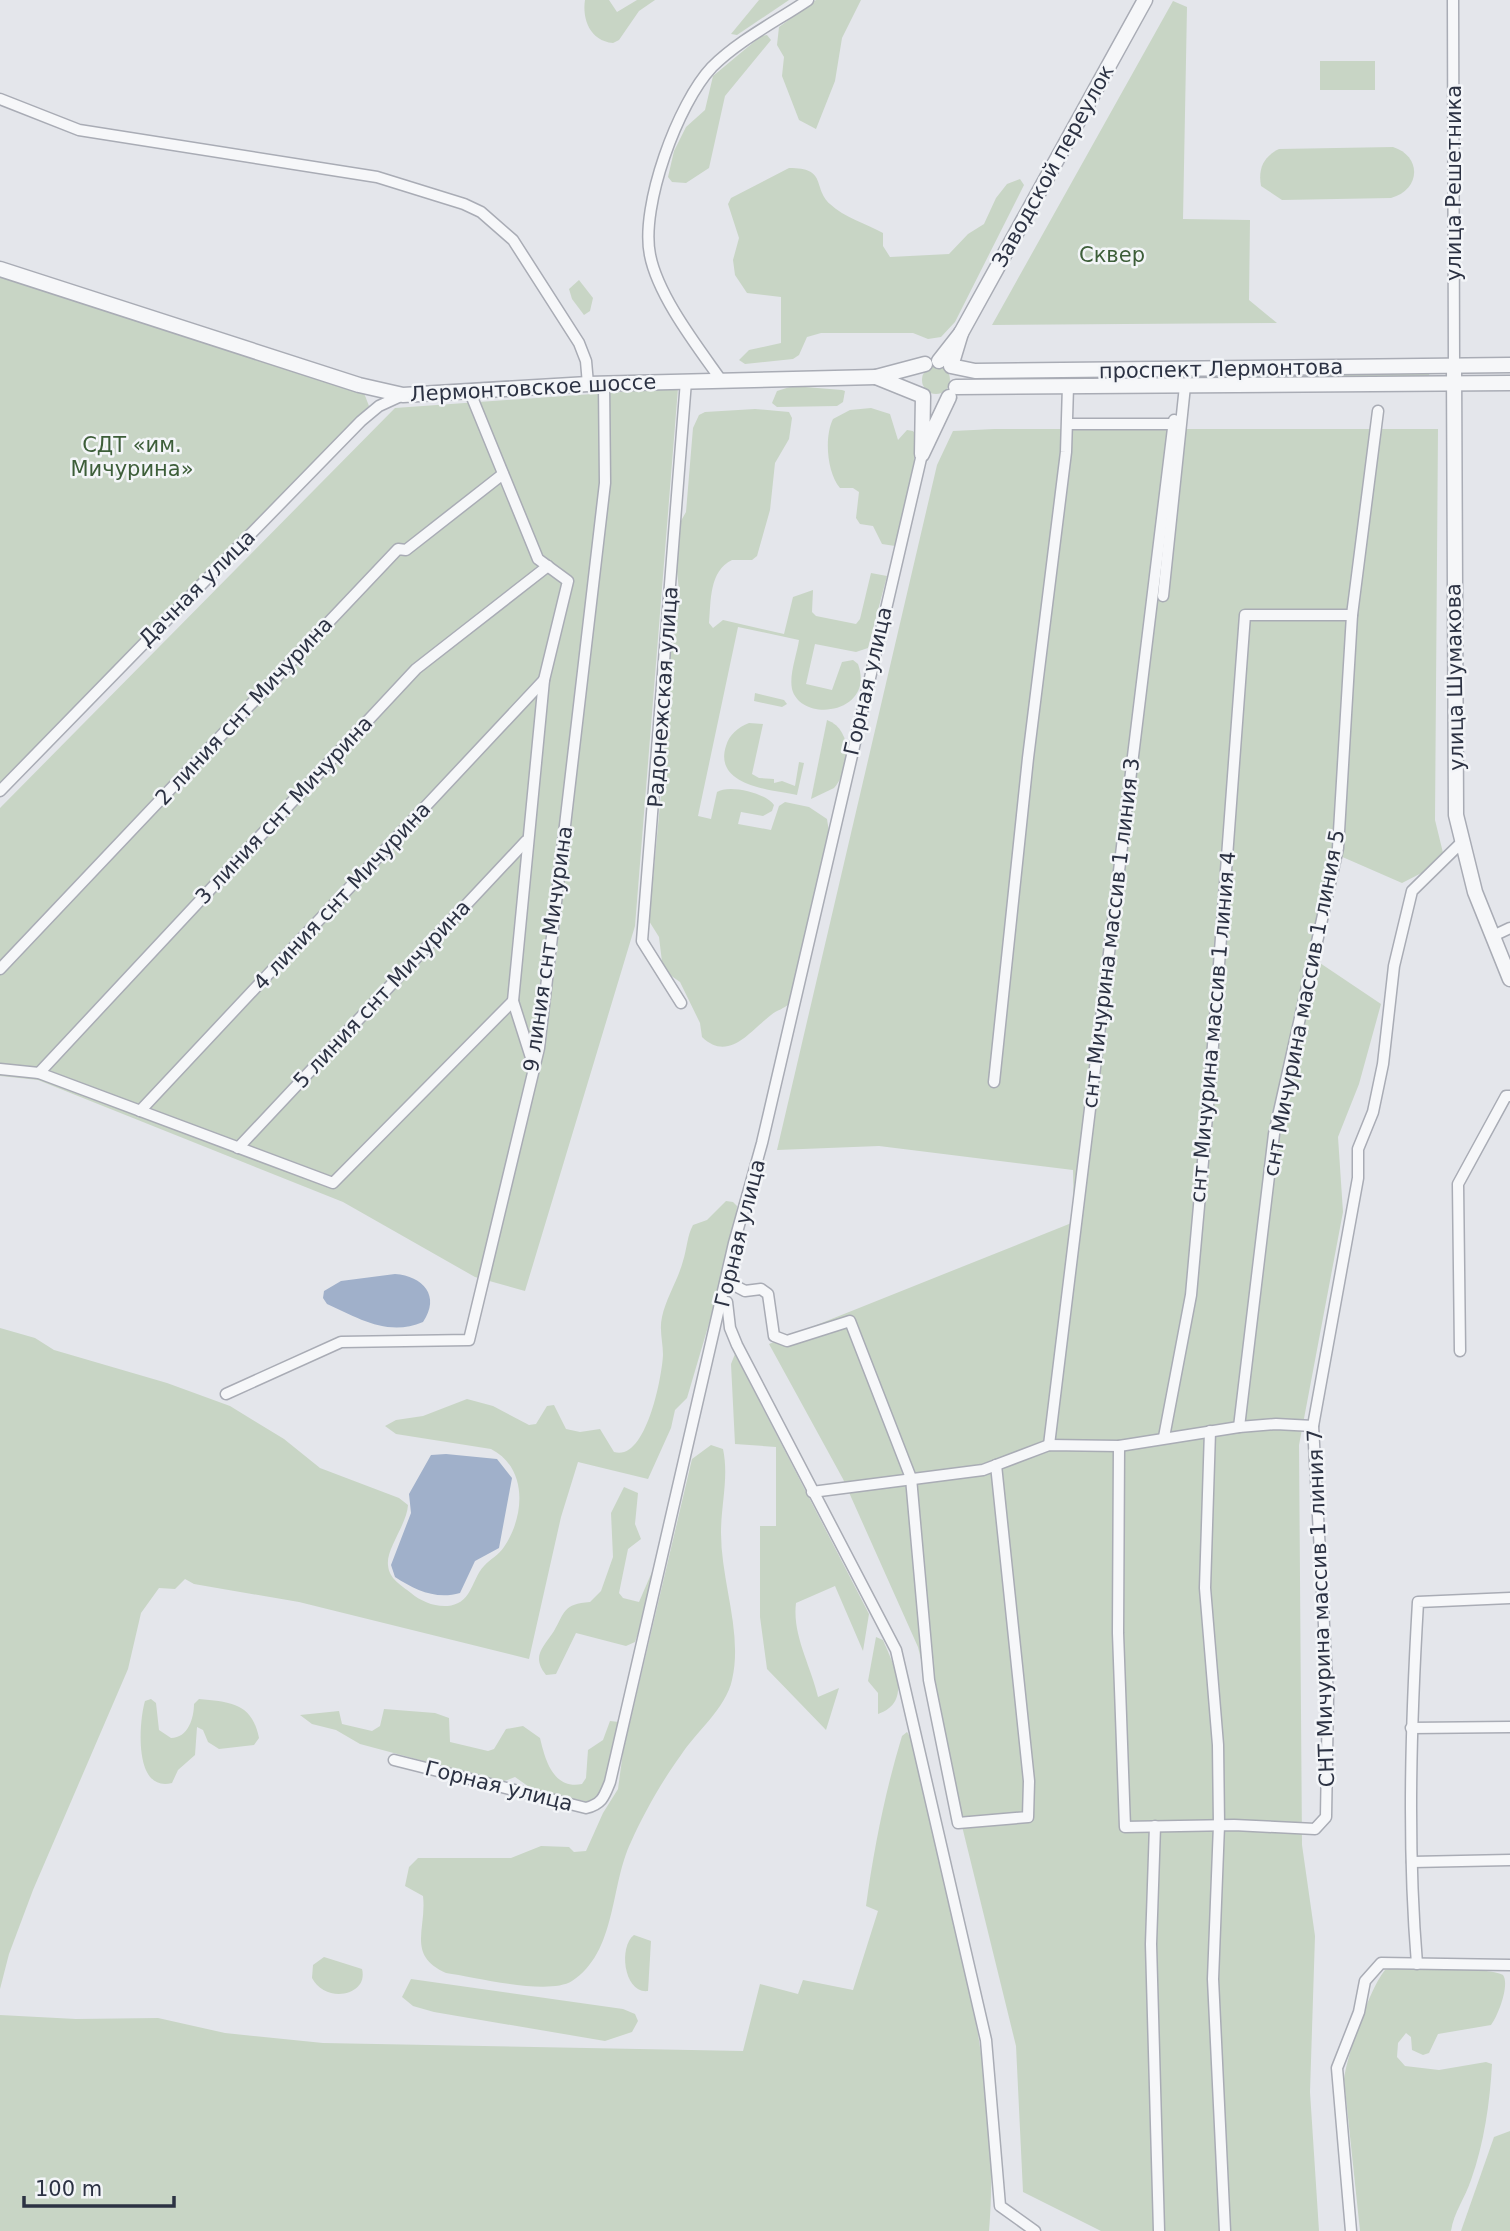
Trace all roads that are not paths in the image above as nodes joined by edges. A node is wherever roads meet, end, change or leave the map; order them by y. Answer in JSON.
{"nodes":[{"id":1,"x":808,"y":0,"type":"edge"},
{"id":2,"x":1144,"y":0,"type":"edge"},
{"id":3,"x":1453,"y":0,"type":"edge"},
{"id":4,"x":0,"y":99,"type":"edge"},
{"id":5,"x":0,"y":269,"type":"edge"},
{"id":6,"x":961,"y":333,"type":"junction"},
{"id":7,"x":938,"y":364,"type":"junction"},
{"id":8,"x":1454,"y":365,"type":"junction"},
{"id":9,"x":1510,"y":365,"type":"edge"},
{"id":10,"x":975,"y":371,"type":"junction"},
{"id":11,"x":876,"y":377,"type":"junction"},
{"id":12,"x":720,"y":380,"type":"junction"},
{"id":13,"x":686,"y":381,"type":"junction"},
{"id":14,"x":1510,"y":383,"type":"edge"},
{"id":15,"x":588,"y":384,"type":"junction"},
{"id":16,"x":604,"y":384,"type":"junction"},
{"id":17,"x":1455,"y":384,"type":"junction"},
{"id":18,"x":1068,"y":386,"type":"junction"},
{"id":19,"x":1185,"y":386,"type":"junction"},
{"id":20,"x":469,"y":390,"type":"junction"},
{"id":21,"x":953,"y":392,"type":"junction"},
{"id":22,"x":402,"y":395,"type":"junction"},
{"id":23,"x":923,"y":396,"type":"junction"},
{"id":24,"x":1378,"y":411,"type":"dead end"},
{"id":25,"x":1068,"y":424,"type":"junction"},
{"id":26,"x":922,"y":454,"type":"junction"},
{"id":27,"x":503,"y":474,"type":"junction"},
{"id":28,"x":548,"y":566,"type":"junction"},
{"id":29,"x":1163,"y":596,"type":"dead end"},
{"id":30,"x":1352,"y":615,"type":"junction"},
{"id":31,"x":544,"y":680,"type":"junction"},
{"id":32,"x":0,"y":791,"type":"edge"},
{"id":33,"x":526,"y":841,"type":"junction"},
{"id":34,"x":1463,"y":841,"type":"junction"},
{"id":35,"x":1510,"y":928,"type":"edge"},
{"id":36,"x":1493,"y":936,"type":"junction"},
{"id":37,"x":0,"y":969,"type":"edge"},
{"id":38,"x":1510,"y":979,"type":"edge"},
{"id":39,"x":513,"y":1001,"type":"junction"},
{"id":40,"x":681,"y":1003,"type":"dead end"},
{"id":41,"x":534,"y":1067,"type":"junction"},
{"id":42,"x":0,"y":1069,"type":"edge"},
{"id":43,"x":38,"y":1073,"type":"junction"},
{"id":44,"x":994,"y":1082,"type":"dead end"},
{"id":45,"x":1510,"y":1096,"type":"edge"},
{"id":46,"x":140,"y":1111,"type":"junction"},
{"id":47,"x":238,"y":1148,"type":"junction"},
{"id":48,"x":728,"y":1282,"type":"junction"},
{"id":49,"x":1460,"y":1351,"type":"dead end"},
{"id":50,"x":226,"y":1394,"type":"dead end"},
{"id":51,"x":1313,"y":1426,"type":"junction"},
{"id":52,"x":1239,"y":1427,"type":"junction"},
{"id":53,"x":1210,"y":1431,"type":"junction"},
{"id":54,"x":1164,"y":1437,"type":"junction"},
{"id":55,"x":1049,"y":1445,"type":"junction"},
{"id":56,"x":1119,"y":1446,"type":"junction"},
{"id":57,"x":996,"y":1465,"type":"junction"},
{"id":58,"x":911,"y":1478,"type":"junction"},
{"id":59,"x":812,"y":1492,"type":"junction"},
{"id":60,"x":1510,"y":1598,"type":"edge"},
{"id":61,"x":1510,"y":1727,"type":"edge"},
{"id":62,"x":1411,"y":1728,"type":"junction"},
{"id":63,"x":394,"y":1760,"type":"dead end"},
{"id":64,"x":1219,"y":1825,"type":"junction"},
{"id":65,"x":1155,"y":1826,"type":"junction"},
{"id":66,"x":1510,"y":1860,"type":"edge"},
{"id":67,"x":1412,"y":1862,"type":"junction"},
{"id":68,"x":1418,"y":1964,"type":"junction"},
{"id":69,"x":1510,"y":1965,"type":"edge"},
{"id":70,"x":1035,"y":2231,"type":"edge"},
{"id":71,"x":1159,"y":2231,"type":"edge"},
{"id":72,"x":1225,"y":2231,"type":"edge"},
{"id":73,"x":1351,"y":2231,"type":"edge"}],
"edges":[{"from":1,"to":12,"type":"street"},
{"from":2,"to":6,"type":"street","name":"Заводской переулок"},
{"from":3,"to":8,"type":"street","name":"улица Решетника"},
{"from":4,"to":15,"type":"street"},
{"from":5,"to":22,"type":"street","name":"Лермонтовское шоссе"},
{"from":6,"to":7,"type":"street","name":"Заводской переулок"},
{"from":6,"to":10,"type":"street"},
{"from":7,"to":10,"type":"street","name":"проспект Лермонтова"},
{"from":7,"to":11,"type":"street"},
{"from":7,"to":21,"type":"street"},
{"from":7,"to":23,"type":"street"},
{"from":8,"to":9,"type":"street","name":"проспект Лермонтова"},
{"from":8,"to":10,"type":"street","name":"проспект Лермонтова"},
{"from":8,"to":17,"type":"street","name":"улица Шумакова"},
{"from":11,"to":12,"type":"street","name":"Лермонтовское шоссе"},
{"from":11,"to":23,"type":"street"},
{"from":12,"to":13,"type":"street","name":"Лермонтовское шоссе"},
{"from":13,"to":16,"type":"street","name":"Лермонтовское шоссе"},
{"from":13,"to":40,"type":"street","name":"Радонежская улица"},
{"from":14,"to":17,"type":"street","name":"проспект Лермонтова"},
{"from":15,"to":16,"type":"street","name":"Лермонтовское шоссе"},
{"from":15,"to":20,"type":"street","name":"Лермонтовское шоссе"},
{"from":16,"to":41,"type":"street","name":"9 линия снт Мичурина"},
{"from":17,"to":19,"type":"street","name":"проспект Лермонтова"},
{"from":17,"to":34,"type":"street","name":"улица Шумакова"},
{"from":18,"to":19,"type":"street","name":"проспект Лермонтова"},
{"from":18,"to":21,"type":"street","name":"проспект Лермонтова"},
{"from":18,"to":25,"type":"street"},
{"from":19,"to":29,"type":"street"},
{"from":20,"to":22,"type":"street","name":"Лермонтовское шоссе"},
{"from":20,"to":27,"type":"street"},
{"from":21,"to":23,"type":"street"},
{"from":21,"to":26,"type":"street"},
{"from":22,"to":32,"type":"street","name":"Дачная улица"},
{"from":23,"to":26,"type":"street"},
{"from":24,"to":30,"type":"street","name":"снт Мичурина массив 1 линия 5"},
{"from":25,"to":44,"type":"street"},
{"from":25,"to":55,"type":"street","name":"снт Мичурина массив 1 линия 3"},
{"from":26,"to":48,"type":"street","name":"Горная улица"},
{"from":27,"to":28,"type":"street"},
{"from":27,"to":37,"type":"street","name":"2 линия снт Мичурина"},
{"from":28,"to":31,"type":"street"},
{"from":28,"to":43,"type":"street","name":"3 линия снт Мичурина"},
{"from":30,"to":52,"type":"street","name":"снт Мичурина массив 1 линия 5"},
{"from":30,"to":54,"type":"street","name":"снт Мичурина массив 1 линия 4"},
{"from":31,"to":33,"type":"street"},
{"from":31,"to":46,"type":"street","name":"4 линия снт Мичурина"},
{"from":33,"to":39,"type":"street"},
{"from":33,"to":47,"type":"street","name":"5 линия снт Мичурина"},
{"from":34,"to":36,"type":"street","name":"улица Шумакова"},
{"from":34,"to":51,"type":"street","name":"СНТ Мичурина массив 1 линия 7"},
{"from":35,"to":36,"type":"street"},
{"from":36,"to":38,"type":"street","name":"улица Шумакова"},
{"from":39,"to":41,"type":"street"},
{"from":39,"to":47,"type":"street"},
{"from":41,"to":50,"type":"street","name":"9 линия снт Мичурина"},
{"from":42,"to":43,"type":"street"},
{"from":43,"to":46,"type":"street"},
{"from":45,"to":49,"type":"street"},
{"from":46,"to":47,"type":"street"},
{"from":48,"to":58,"type":"street"},
{"from":48,"to":59,"type":"street"},
{"from":48,"to":63,"type":"street","name":"Горная улица"},
{"from":51,"to":52,"type":"street"},
{"from":51,"to":64,"type":"street","name":"СНТ Мичурина массив 1 линия 7"},
{"from":52,"to":53,"type":"street"},
{"from":53,"to":54,"type":"street"},
{"from":53,"to":64,"type":"street"},
{"from":54,"to":56,"type":"street"},
{"from":55,"to":56,"type":"street"},
{"from":55,"to":57,"type":"street"},
{"from":56,"to":65,"type":"street"},
{"from":57,"to":58,"type":"street"},
{"from":57,"to":58,"type":"street"},
{"from":58,"to":59,"type":"street"},
{"from":59,"to":70,"type":"street"},
{"from":60,"to":62,"type":"street"},
{"from":61,"to":62,"type":"street"},
{"from":62,"to":67,"type":"street"},
{"from":64,"to":65,"type":"street"},
{"from":64,"to":72,"type":"street"},
{"from":65,"to":71,"type":"street"},
{"from":66,"to":67,"type":"street"},
{"from":67,"to":68,"type":"street"},
{"from":68,"to":69,"type":"street"},
{"from":68,"to":73,"type":"street"}]}
